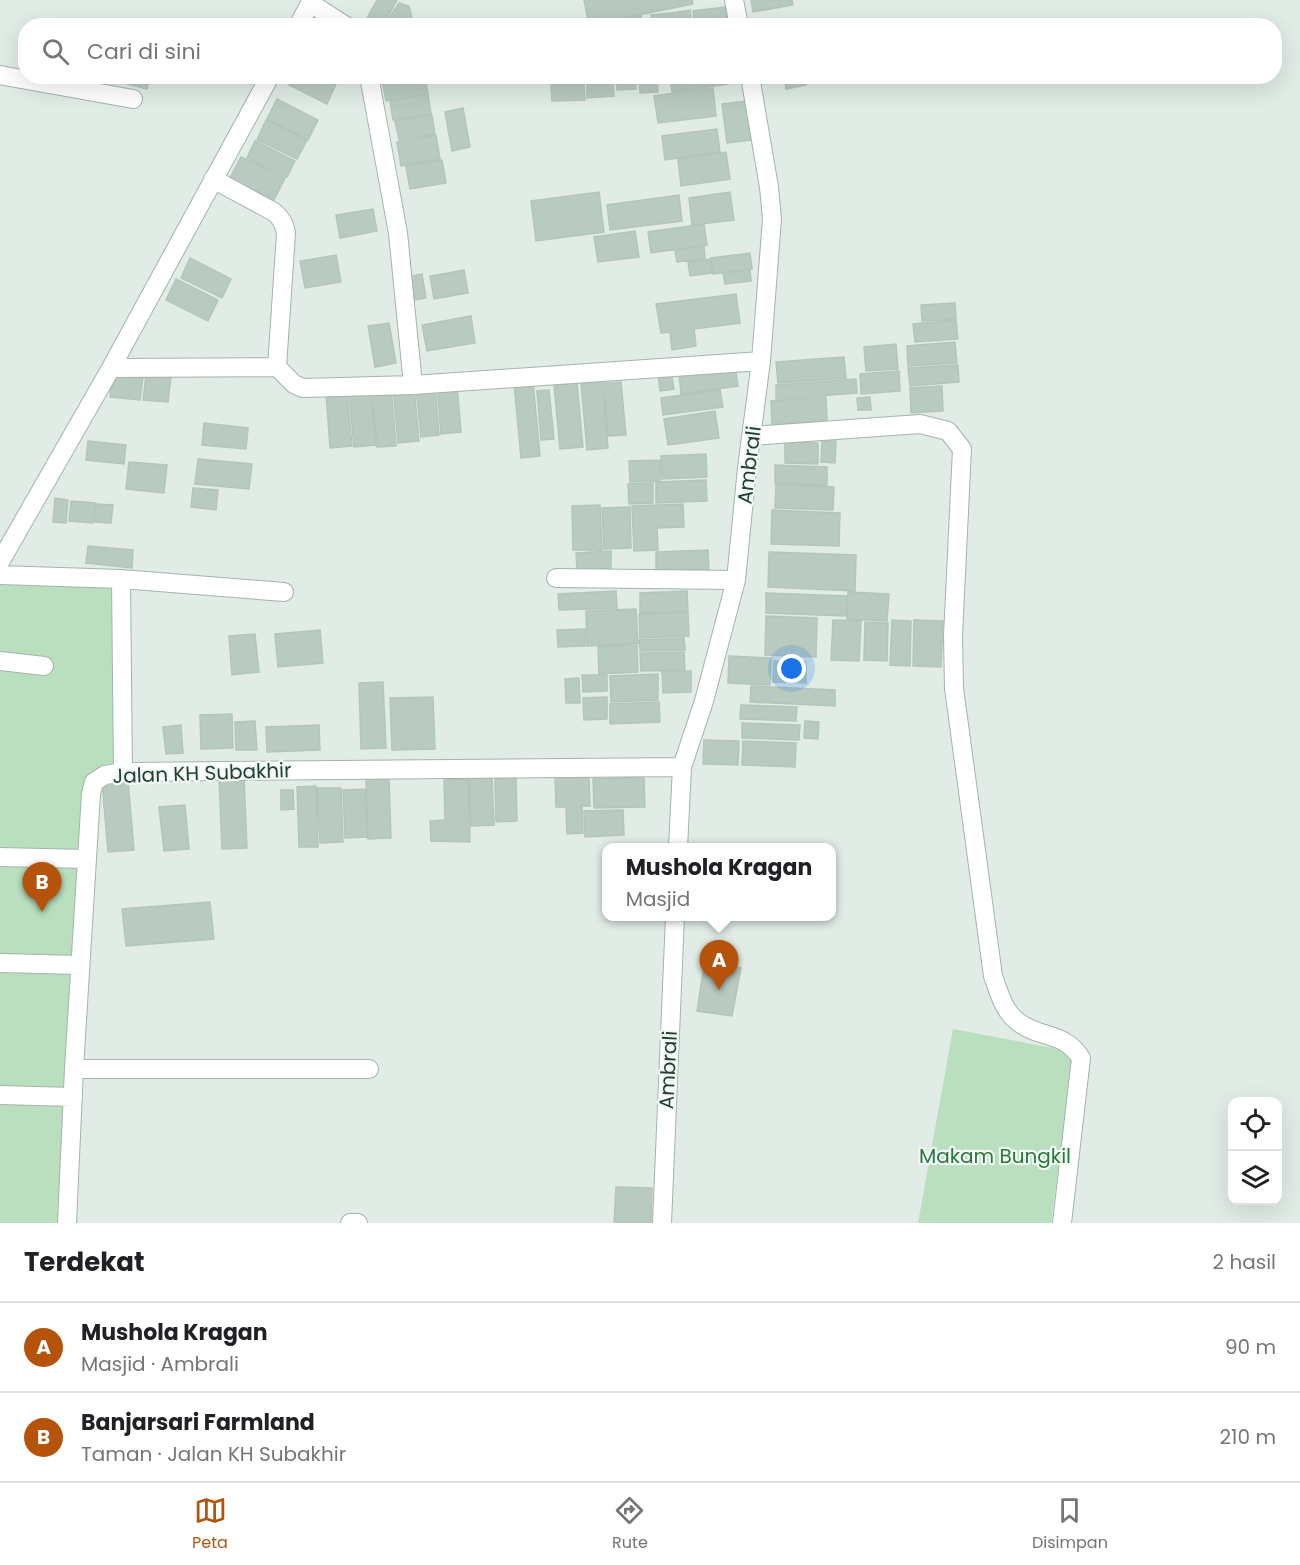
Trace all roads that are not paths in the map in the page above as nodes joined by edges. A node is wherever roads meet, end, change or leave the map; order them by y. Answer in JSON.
{"nodes":[{"id":1,"x":734,"y":0,"type":"edge"},
{"id":2,"x":311,"y":2,"type":"edge"},
{"id":3,"x":302,"y":18,"type":"edge"},
{"id":4,"x":334,"y":18,"type":"edge"},
{"id":5,"x":738,"y":18,"type":"edge"},
{"id":6,"x":0,"y":75,"type":"edge"},
{"id":7,"x":18,"y":78,"type":"edge"},
{"id":8,"x":50,"y":84,"type":"edge"},
{"id":9,"x":266,"y":84,"type":"edge"},
{"id":10,"x":370,"y":84,"type":"edge"},
{"id":11,"x":751,"y":84,"type":"edge"},
{"id":12,"x":133,"y":99,"type":"dead end"},
{"id":13,"x":213,"y":179,"type":"junction"},
{"id":14,"x":761,"y":361,"type":"junction"},
{"id":15,"x":111,"y":368,"type":"junction"},
{"id":16,"x":277,"y":368,"type":"junction"},
{"id":17,"x":413,"y":385,"type":"junction"},
{"id":18,"x":752,"y":436,"type":"junction"},
{"id":19,"x":0,"y":562,"type":"edge"},
{"id":20,"x":0,"y":575,"type":"edge"},
{"id":21,"x":556,"y":578,"type":"dead end"},
{"id":22,"x":121,"y":579,"type":"junction"},
{"id":23,"x":736,"y":580,"type":"junction"},
{"id":24,"x":284,"y":592,"type":"dead end"},
{"id":25,"x":0,"y":661,"type":"edge"},
{"id":26,"x":44,"y":666,"type":"dead end"},
{"id":27,"x":682,"y":767,"type":"junction"},
{"id":28,"x":123,"y":772,"type":"junction"},
{"id":29,"x":678,"y":843,"type":"edge"},
{"id":30,"x":0,"y":857,"type":"edge"},
{"id":31,"x":86,"y":860,"type":"junction"},
{"id":32,"x":675,"y":921,"type":"edge"},
{"id":33,"x":0,"y":963,"type":"edge"},
{"id":34,"x":80,"y":965,"type":"junction"},
{"id":35,"x":74,"y":1069,"type":"junction"},
{"id":36,"x":369,"y":1069,"type":"dead end"},
{"id":37,"x":0,"y":1095,"type":"edge"},
{"id":38,"x":73,"y":1097,"type":"junction"},
{"id":39,"x":67,"y":1223,"type":"edge"},
{"id":40,"x":350,"y":1223,"type":"edge"},
{"id":41,"x":358,"y":1223,"type":"edge"},
{"id":42,"x":662,"y":1223,"type":"edge"},
{"id":43,"x":1062,"y":1223,"type":"edge"}],
"edges":[{"from":1,"to":5,"type":"street"},
{"from":2,"to":3,"type":"street"},
{"from":2,"to":4,"type":"street"},
{"from":6,"to":7,"type":"street"},
{"from":8,"to":12,"type":"street"},
{"from":9,"to":13,"type":"street"},
{"from":10,"to":17,"type":"street"},
{"from":11,"to":14,"type":"street","name":"Ambrali"},
{"from":13,"to":15,"type":"street"},
{"from":13,"to":16,"type":"street"},
{"from":14,"to":17,"type":"street"},
{"from":14,"to":18,"type":"street","name":"Ambrali"},
{"from":15,"to":16,"type":"street"},
{"from":15,"to":19,"type":"street"},
{"from":16,"to":17,"type":"street"},
{"from":18,"to":23,"type":"street","name":"Ambrali"},
{"from":18,"to":43,"type":"street"},
{"from":20,"to":22,"type":"street"},
{"from":21,"to":23,"type":"street"},
{"from":22,"to":24,"type":"street"},
{"from":22,"to":28,"type":"street"},
{"from":23,"to":27,"type":"street","name":"Ambrali"},
{"from":25,"to":26,"type":"street"},
{"from":27,"to":28,"type":"street","name":"Jalan KH Subakhir"},
{"from":27,"to":29,"type":"street","name":"Ambrali"},
{"from":28,"to":31,"type":"street","name":"Jalan KH Subakhir"},
{"from":30,"to":31,"type":"street"},
{"from":31,"to":34,"type":"street","name":"Jalan KH Subakhir"},
{"from":32,"to":42,"type":"street","name":"Ambrali"},
{"from":33,"to":34,"type":"street"},
{"from":34,"to":35,"type":"street","name":"Jalan KH Subakhir"},
{"from":35,"to":36,"type":"street"},
{"from":35,"to":38,"type":"street","name":"Jalan KH Subakhir"},
{"from":37,"to":38,"type":"street"},
{"from":38,"to":39,"type":"street","name":"Jalan KH Subakhir"},
{"from":40,"to":41,"type":"street"}]}
